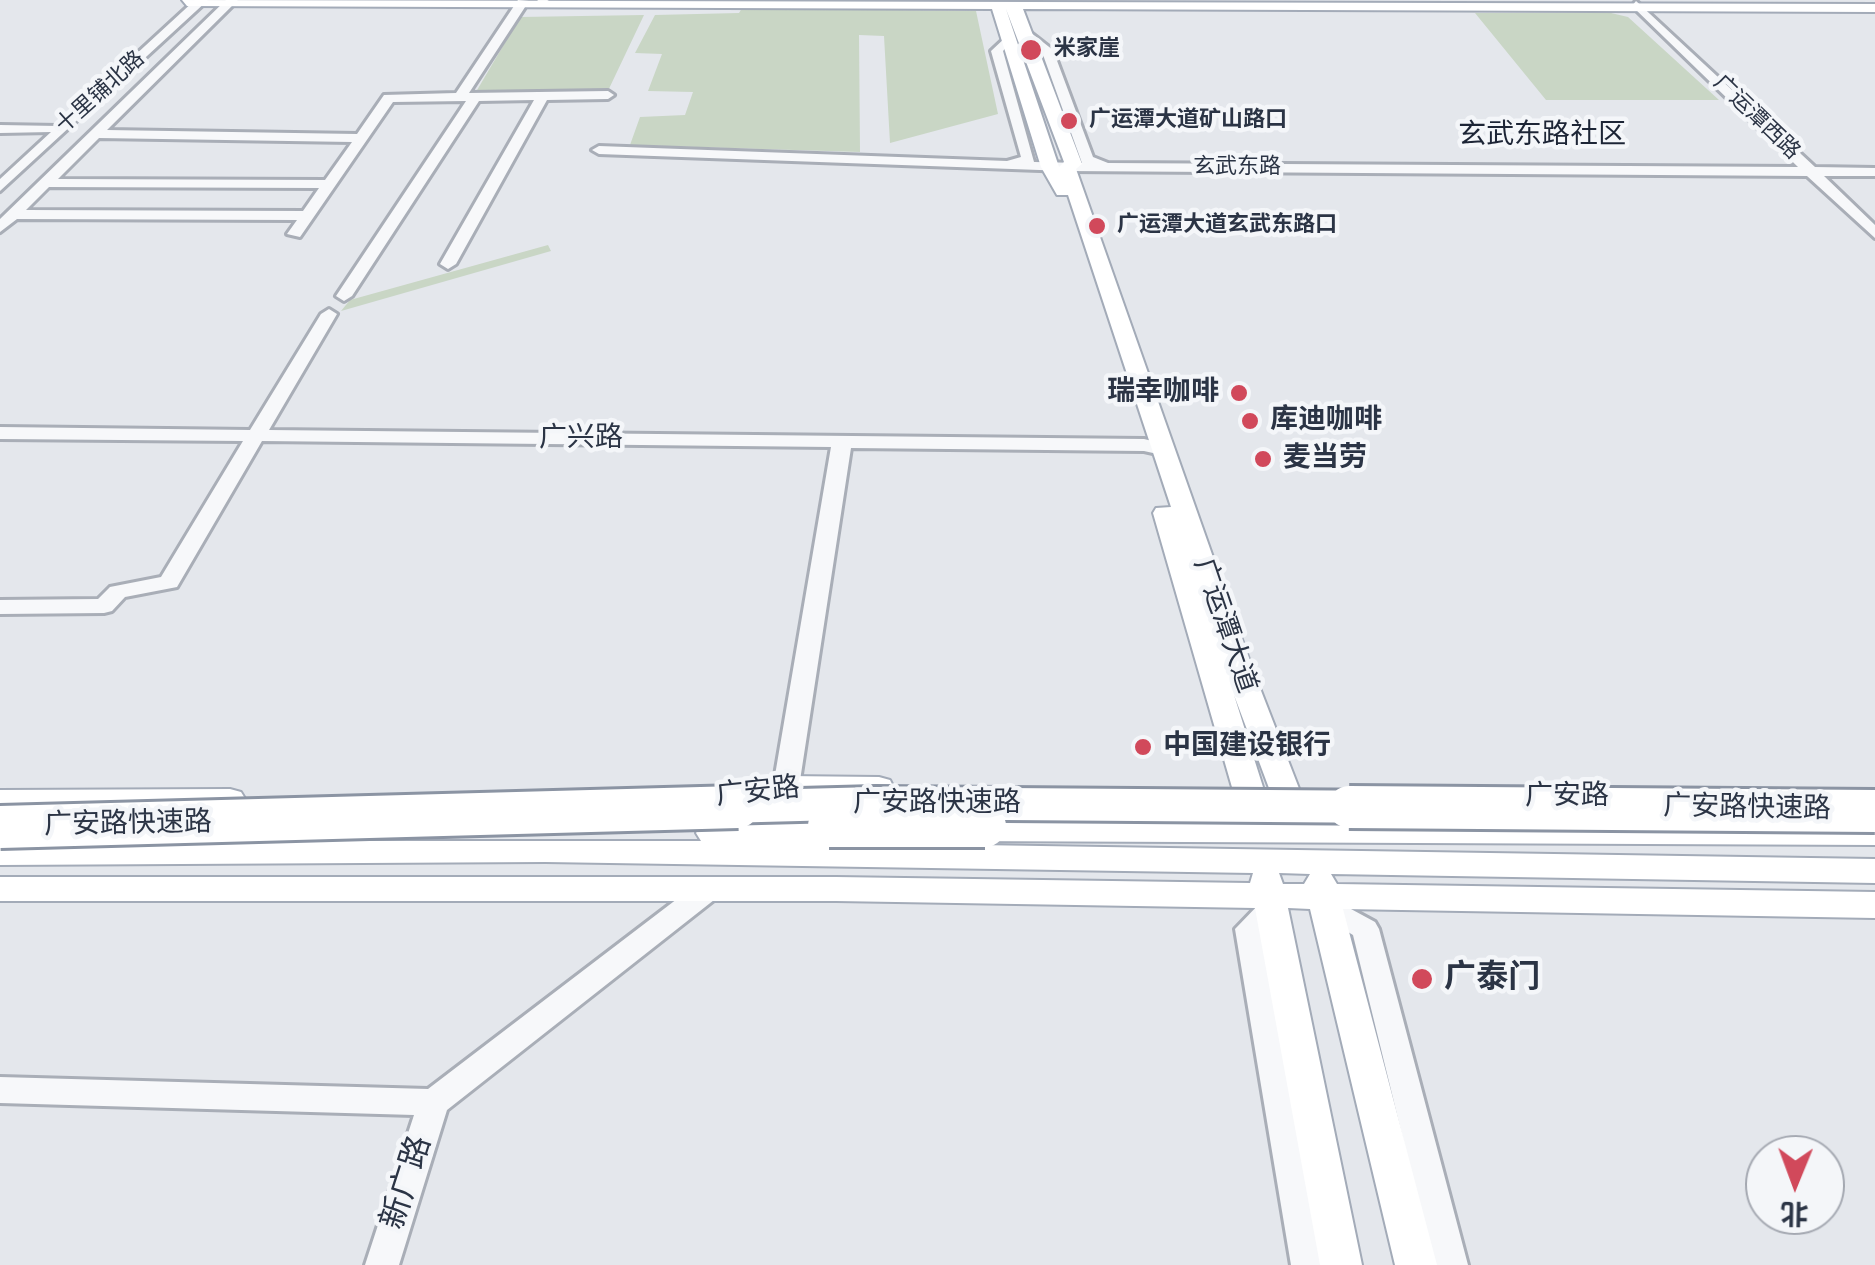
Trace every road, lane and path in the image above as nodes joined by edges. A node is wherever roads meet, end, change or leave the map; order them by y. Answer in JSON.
{"nodes":[{"id":1,"x":432,"y":0,"type":"edge"},
{"id":2,"x":542,"y":0,"type":"edge"},
{"id":3,"x":966,"y":0,"type":"edge"},
{"id":4,"x":1064,"y":0,"type":"edge"},
{"id":5,"x":195,"y":1,"type":"edge"},
{"id":6,"x":231,"y":1,"type":"edge"},
{"id":7,"x":522,"y":2,"type":"edge"},
{"id":8,"x":932,"y":4,"type":"edge"},
{"id":9,"x":1089,"y":4,"type":"edge"},
{"id":10,"x":1647,"y":6,"type":"junction"},
{"id":11,"x":1875,"y":7,"type":"edge"},
{"id":12,"x":1010,"y":15,"type":"edge"},
{"id":13,"x":608,"y":95,"type":"dead end"},
{"id":14,"x":543,"y":96,"type":"junction"},
{"id":15,"x":468,"y":97,"type":"junction"},
{"id":16,"x":1024,"y":116,"type":"junction"},
{"id":17,"x":0,"y":128,"type":"edge"},
{"id":18,"x":52,"y":128,"type":"junction"},
{"id":19,"x":94,"y":134,"type":"junction"},
{"id":20,"x":361,"y":138,"type":"junction"},
{"id":21,"x":600,"y":150,"type":"dead end"},
{"id":22,"x":35,"y":154,"type":"junction"},
{"id":23,"x":74,"y":154,"type":"junction"},
{"id":24,"x":998,"y":165,"type":"junction"},
{"id":25,"x":1058,"y":167,"type":"junction"},
{"id":26,"x":1109,"y":168,"type":"junction"},
{"id":27,"x":1817,"y":171,"type":"junction"},
{"id":28,"x":1875,"y":172,"type":"edge"},
{"id":29,"x":0,"y":175,"type":"edge"},
{"id":30,"x":45,"y":183,"type":"junction"},
{"id":31,"x":331,"y":184,"type":"junction"},
{"id":32,"x":0,"y":186,"type":"edge"},
{"id":33,"x":13,"y":214,"type":"junction"},
{"id":34,"x":308,"y":216,"type":"junction"},
{"id":35,"x":1875,"y":218,"type":"edge"},
{"id":36,"x":0,"y":227,"type":"edge"},
{"id":37,"x":1875,"y":233,"type":"edge"},
{"id":38,"x":295,"y":234,"type":"dead end"},
{"id":39,"x":448,"y":264,"type":"dead end"},
{"id":40,"x":344,"y":296,"type":"dead end"},
{"id":41,"x":330,"y":314,"type":"dead end"},
{"id":42,"x":0,"y":423,"type":"edge"},
{"id":43,"x":261,"y":431,"type":"junction"},
{"id":44,"x":0,"y":434,"type":"edge"},
{"id":45,"x":842,"y":441,"type":"junction"},
{"id":46,"x":1152,"y":442,"type":"junction"},
{"id":47,"x":0,"y":607,"type":"edge"},
{"id":48,"x":786,"y":787,"type":"junction"},
{"id":49,"x":1266,"y":793,"type":"junction"},
{"id":50,"x":1875,"y":798,"type":"edge"},
{"id":51,"x":0,"y":801,"type":"edge"},
{"id":52,"x":1875,"y":811,"type":"edge"},
{"id":53,"x":0,"y":829,"type":"edge"},
{"id":54,"x":1875,"y":833,"type":"edge"},
{"id":55,"x":0,"y":846,"type":"edge"},
{"id":56,"x":756,"y":852,"type":"junction"},
{"id":57,"x":0,"y":854,"type":"edge"},
{"id":58,"x":1744,"y":869,"type":"junction"},
{"id":59,"x":1875,"y":871,"type":"edge"},
{"id":60,"x":1267,"y":874,"type":"junction"},
{"id":61,"x":1318,"y":876,"type":"junction"},
{"id":62,"x":0,"y":889,"type":"edge"},
{"id":63,"x":836,"y":890,"type":"junction"},
{"id":64,"x":704,"y":892,"type":"junction"},
{"id":65,"x":1543,"y":901,"type":"junction"},
{"id":66,"x":1875,"y":905,"type":"edge"},
{"id":67,"x":0,"y":1090,"type":"edge"},
{"id":68,"x":434,"y":1102,"type":"junction"},
{"id":69,"x":1382,"y":1136,"type":"junction"},
{"id":70,"x":1429,"y":1177,"type":"junction"},
{"id":71,"x":382,"y":1265,"type":"edge"},
{"id":72,"x":1308,"y":1265,"type":"edge"},
{"id":73,"x":1341,"y":1265,"type":"edge"},
{"id":74,"x":1416,"y":1265,"type":"edge"},
{"id":75,"x":1451,"y":1265,"type":"edge"}],
"edges":[{"from":1,"to":7,"type":"main road"},
{"from":2,"to":7,"type":"main road"},
{"from":2,"to":8,"type":"main road"},
{"from":3,"to":8,"type":"main road"},
{"from":4,"to":9,"type":"main road"},
{"from":5,"to":6,"type":"main road"},
{"from":5,"to":18,"type":"street","name":"十里铺北路"},
{"from":5,"to":22,"type":"street","name":"十里铺北路"},
{"from":6,"to":7,"type":"main road"},
{"from":6,"to":19,"type":"street"},
{"from":7,"to":8,"type":"main road"},
{"from":7,"to":15,"type":"street"},
{"from":8,"to":12,"type":"main road"},
{"from":8,"to":12,"type":"main road"},
{"from":9,"to":10,"type":"main road"},
{"from":9,"to":12,"type":"main road"},
{"from":9,"to":12,"type":"main road"},
{"from":10,"to":11,"type":"main road"},
{"from":10,"to":27,"type":"street","name":"广运潭西路"},
{"from":12,"to":16,"type":"main road","name":"广运潭大道"},
{"from":12,"to":25,"type":"main road","name":"广运潭大道"},
{"from":12,"to":26,"type":"street"},
{"from":13,"to":14,"type":"street"},
{"from":14,"to":15,"type":"street"},
{"from":14,"to":39,"type":"street"},
{"from":15,"to":20,"type":"street"},
{"from":15,"to":40,"type":"street"},
{"from":16,"to":24,"type":"street"},
{"from":16,"to":25,"type":"main road","name":"广运潭大道"},
{"from":17,"to":18,"type":"street"},
{"from":18,"to":29,"type":"street","name":"十里铺北路"},
{"from":19,"to":20,"type":"street"},
{"from":19,"to":23,"type":"street"},
{"from":20,"to":31,"type":"street"},
{"from":21,"to":24,"type":"street","name":"玄武东路"},
{"from":22,"to":23,"type":"street"},
{"from":22,"to":32,"type":"street","name":"十里铺北路"},
{"from":23,"to":30,"type":"street"},
{"from":24,"to":25,"type":"street","name":"玄武东路"},
{"from":25,"to":26,"type":"street","name":"玄武东路"},
{"from":25,"to":46,"type":"main road","name":"广运潭大道"},
{"from":26,"to":27,"type":"street","name":"玄武东路"},
{"from":27,"to":28,"type":"street","name":"玄武东路"},
{"from":27,"to":35,"type":"street","name":"广运潭西路"},
{"from":27,"to":37,"type":"street","name":"广运潭西路"},
{"from":30,"to":31,"type":"street"},
{"from":30,"to":33,"type":"street"},
{"from":31,"to":34,"type":"street"},
{"from":33,"to":34,"type":"street"},
{"from":33,"to":36,"type":"street"},
{"from":34,"to":38,"type":"street"},
{"from":41,"to":43,"type":"street"},
{"from":42,"to":43,"type":"street","name":"广兴路"},
{"from":43,"to":44,"type":"street","name":"广兴路"},
{"from":43,"to":45,"type":"street","name":"广兴路"},
{"from":43,"to":46,"type":"street","name":"广兴路"},
{"from":43,"to":47,"type":"street"},
{"from":45,"to":46,"type":"street","name":"广兴路"},
{"from":45,"to":48,"type":"street"},
{"from":46,"to":49,"type":"main road","name":"广运潭大道"},
{"from":46,"to":49,"type":"main road","name":"广运潭大道"},
{"from":48,"to":49,"type":"main road","name":"广安路"},
{"from":48,"to":51,"type":"main road","name":"广安路"},
{"from":49,"to":50,"type":"main road","name":"广安路"},
{"from":49,"to":60,"type":"main road","name":"广运潭大道"},
{"from":49,"to":61,"type":"main road","name":"广运潭大道"},
{"from":52,"to":53,"type":"highway","name":"广安路快速路","bridge":true},
{"from":53,"to":60,"type":"main road"},
{"from":54,"to":55,"type":"highway","name":"广安路快速路","bridge":true},
{"from":54,"to":61,"type":"main road"},
{"from":56,"to":57,"type":"main road"},
{"from":56,"to":60,"type":"main road"},
{"from":56,"to":63,"type":"main road"},
{"from":58,"to":59,"type":"main road"},
{"from":58,"to":61,"type":"main road"},
{"from":58,"to":65,"type":"main road"},
{"from":60,"to":61,"type":"main road"},
{"from":60,"to":61,"type":"main road"},
{"from":60,"to":63,"type":"main road"},
{"from":60,"to":72,"type":"street"},
{"from":60,"to":73,"type":"main road","name":"广运潭大道"},
{"from":61,"to":65,"type":"main road"},
{"from":61,"to":69,"type":"main road","name":"广运潭大道"},
{"from":61,"to":70,"type":"street"},
{"from":62,"to":64,"type":"main road"},
{"from":63,"to":64,"type":"main road"},
{"from":64,"to":68,"type":"street"},
{"from":65,"to":66,"type":"main road"},
{"from":67,"to":68,"type":"street"},
{"from":68,"to":71,"type":"street","name":"新广路"},
{"from":69,"to":70,"type":"street"},
{"from":69,"to":74,"type":"main road","name":"广运潭大道"},
{"from":70,"to":75,"type":"street"}]}
